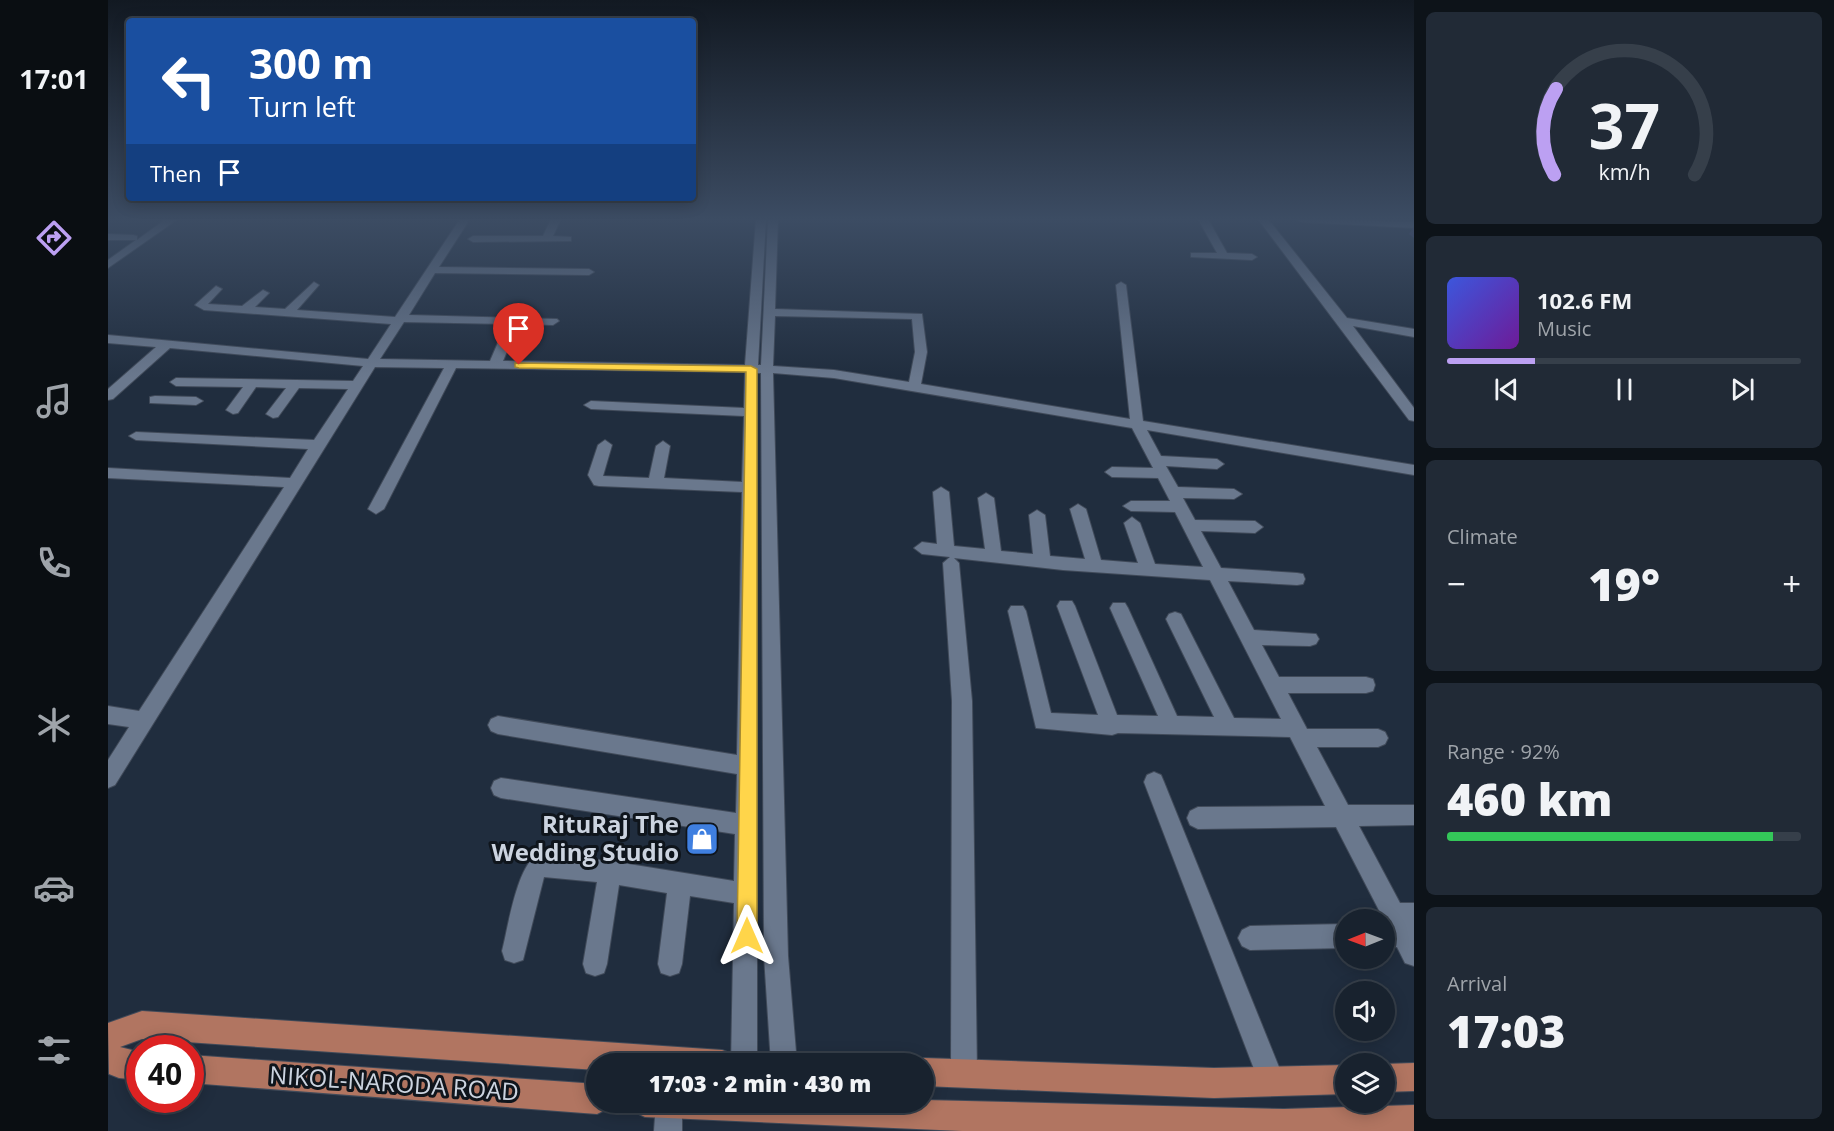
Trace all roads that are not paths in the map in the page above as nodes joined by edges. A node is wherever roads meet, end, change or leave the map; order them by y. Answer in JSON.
{"nodes":[{"id":1,"x":431,"y":272,"type":"edge"},
{"id":2,"x":525,"y":272,"type":"edge"},
{"id":3,"x":760,"y":272,"type":"edge"},
{"id":4,"x":770,"y":272,"type":"edge"},
{"id":5,"x":1304,"y":272,"type":"edge"},
{"id":6,"x":589,"y":273,"type":"dead end"},
{"id":7,"x":314,"y":285,"type":"dead end"},
{"id":8,"x":1121,"y":285,"type":"dead end"},
{"id":9,"x":216,"y":289,"type":"dead end"},
{"id":10,"x":263,"y":293,"type":"dead end"},
{"id":11,"x":246,"y":310,"type":"junction"},
{"id":12,"x":769,"y":312,"type":"junction"},
{"id":13,"x":288,"y":313,"type":"junction"},
{"id":14,"x":400,"y":320,"type":"junction"},
{"id":15,"x":513,"y":321,"type":"junction"},
{"id":16,"x":553,"y":321,"type":"dead end"},
{"id":17,"x":1343,"y":321,"type":"junction"},
{"id":18,"x":1414,"y":333,"type":"edge"},
{"id":19,"x":114,"y":340,"type":"edge"},
{"id":20,"x":166,"y":345,"type":"junction"},
{"id":21,"x":108,"y":350,"type":"edge"},
{"id":22,"x":373,"y":363,"type":"junction"},
{"id":23,"x":452,"y":364,"type":"junction"},
{"id":24,"x":495,"y":365,"type":"junction"},
{"id":25,"x":759,"y":369,"type":"junction"},
{"id":26,"x":176,"y":382,"type":"dead end"},
{"id":27,"x":213,"y":383,"type":"junction"},
{"id":28,"x":253,"y":383,"type":"junction"},
{"id":29,"x":295,"y":384,"type":"junction"},
{"id":30,"x":358,"y":385,"type":"junction"},
{"id":31,"x":914,"y":388,"type":"junction"},
{"id":32,"x":108,"y":396,"type":"edge"},
{"id":33,"x":155,"y":399,"type":"dead end"},
{"id":34,"x":591,"y":405,"type":"dead end"},
{"id":35,"x":232,"y":410,"type":"dead end"},
{"id":36,"x":751,"y":412,"type":"junction"},
{"id":37,"x":273,"y":414,"type":"dead end"},
{"id":38,"x":1414,"y":417,"type":"edge"},
{"id":39,"x":1137,"y":424,"type":"junction"},
{"id":40,"x":135,"y":436,"type":"dead end"},
{"id":41,"x":318,"y":445,"type":"junction"},
{"id":42,"x":605,"y":445,"type":"dead end"},
{"id":43,"x":663,"y":446,"type":"dead end"},
{"id":44,"x":1217,"y":464,"type":"dead end"},
{"id":45,"x":1159,"y":467,"type":"junction"},
{"id":46,"x":1414,"y":470,"type":"edge"},
{"id":47,"x":1112,"y":472,"type":"dead end"},
{"id":48,"x":108,"y":473,"type":"edge"},
{"id":49,"x":294,"y":483,"type":"junction"},
{"id":50,"x":655,"y":484,"type":"junction"},
{"id":51,"x":750,"y":487,"type":"junction"},
{"id":52,"x":941,"y":492,"type":"dead end"},
{"id":53,"x":1234,"y":494,"type":"dead end"},
{"id":54,"x":986,"y":498,"type":"dead end"},
{"id":55,"x":1176,"y":499,"type":"junction"},
{"id":56,"x":1078,"y":508,"type":"dead end"},
{"id":57,"x":376,"y":509,"type":"dead end"},
{"id":58,"x":1036,"y":515,"type":"dead end"},
{"id":59,"x":1190,"y":525,"type":"junction"},
{"id":60,"x":1255,"y":527,"type":"dead end"},
{"id":61,"x":922,"y":548,"type":"dead end"},
{"id":62,"x":994,"y":556,"type":"junction"},
{"id":63,"x":948,"y":557,"type":"junction"},
{"id":64,"x":1042,"y":561,"type":"junction"},
{"id":65,"x":1095,"y":566,"type":"junction"},
{"id":66,"x":1149,"y":570,"type":"junction"},
{"id":67,"x":1215,"y":574,"type":"junction"},
{"id":68,"x":1297,"y":579,"type":"dead end"},
{"id":69,"x":1066,"y":606,"type":"dead end"},
{"id":70,"x":1119,"y":608,"type":"dead end"},
{"id":71,"x":1017,"y":611,"type":"dead end"},
{"id":72,"x":1175,"y":619,"type":"dead end"},
{"id":73,"x":1248,"y":637,"type":"junction"},
{"id":74,"x":1310,"y":639,"type":"dead end"},
{"id":75,"x":1274,"y":685,"type":"junction"},
{"id":76,"x":1366,"y":685,"type":"dead end"},
{"id":77,"x":108,"y":716,"type":"edge"},
{"id":78,"x":145,"y":721,"type":"junction"},
{"id":79,"x":498,"y":725,"type":"dead end"},
{"id":80,"x":1112,"y":726,"type":"junction"},
{"id":81,"x":1172,"y":726,"type":"junction"},
{"id":82,"x":1229,"y":727,"type":"junction"},
{"id":83,"x":1298,"y":733,"type":"junction"},
{"id":84,"x":1378,"y":738,"type":"dead end"},
{"id":85,"x":748,"y":766,"type":"junction"},
{"id":86,"x":108,"y":778,"type":"edge"},
{"id":87,"x":1154,"y":782,"type":"dead end"},
{"id":88,"x":501,"y":788,"type":"dead end"},
{"id":89,"x":1414,"y":815,"type":"edge"},
{"id":90,"x":1198,"y":818,"type":"dead end"},
{"id":91,"x":1343,"y":818,"type":"junction"},
{"id":92,"x":748,"y":825,"type":"junction"},
{"id":93,"x":610,"y":872,"type":"junction"},
{"id":94,"x":680,"y":883,"type":"junction"},
{"id":95,"x":747,"y":894,"type":"junction"},
{"id":96,"x":1402,"y":931,"type":"edge"},
{"id":97,"x":1335,"y":936,"type":"edge"},
{"id":98,"x":1250,"y":938,"type":"dead end"},
{"id":99,"x":514,"y":951,"type":"dead end"},
{"id":100,"x":595,"y":964,"type":"dead end"},
{"id":101,"x":670,"y":964,"type":"dead end"},
{"id":102,"x":108,"y":1037,"type":"edge"},
{"id":103,"x":744,"y":1053,"type":"edge"},
{"id":104,"x":783,"y":1053,"type":"edge"},
{"id":105,"x":586,"y":1055,"type":"edge"},
{"id":106,"x":108,"y":1056,"type":"edge"},
{"id":107,"x":126,"y":1065,"type":"edge"},
{"id":108,"x":204,"y":1070,"type":"edge"},
{"id":109,"x":934,"y":1072,"type":"edge"},
{"id":110,"x":964,"y":1074,"type":"junction"},
{"id":111,"x":1414,"y":1077,"type":"edge"},
{"id":112,"x":1395,"y":1078,"type":"edge"},
{"id":113,"x":1335,"y":1079,"type":"edge"},
{"id":114,"x":1272,"y":1082,"type":"junction"},
{"id":115,"x":586,"y":1098,"type":"edge"},
{"id":116,"x":911,"y":1113,"type":"edge"},
{"id":117,"x":1414,"y":1120,"type":"edge"},
{"id":118,"x":1212,"y":1126,"type":"edge"}],
"edges":[{"from":1,"to":14,"type":"street"},
{"from":2,"to":6,"type":"street"},
{"from":3,"to":25,"type":"street"},
{"from":4,"to":12,"type":"street"},
{"from":5,"to":17,"type":"street"},
{"from":7,"to":13,"type":"street"},
{"from":8,"to":39,"type":"street"},
{"from":9,"to":11,"type":"street"},
{"from":10,"to":11,"type":"street"},
{"from":11,"to":13,"type":"street"},
{"from":12,"to":25,"type":"street"},
{"from":12,"to":31,"type":"street"},
{"from":13,"to":14,"type":"street"},
{"from":14,"to":15,"type":"street"},
{"from":14,"to":22,"type":"street"},
{"from":15,"to":16,"type":"street"},
{"from":15,"to":24,"type":"street"},
{"from":17,"to":18,"type":"street"},
{"from":17,"to":38,"type":"street"},
{"from":19,"to":20,"type":"street"},
{"from":19,"to":21,"type":"street"},
{"from":20,"to":22,"type":"street"},
{"from":20,"to":32,"type":"street"},
{"from":22,"to":23,"type":"street"},
{"from":22,"to":30,"type":"street"},
{"from":23,"to":24,"type":"street"},
{"from":23,"to":57,"type":"street"},
{"from":24,"to":25,"type":"street"},
{"from":25,"to":31,"type":"street"},
{"from":25,"to":36,"type":"street"},
{"from":25,"to":104,"type":"street"},
{"from":26,"to":27,"type":"street"},
{"from":27,"to":28,"type":"street"},
{"from":27,"to":33,"type":"street"},
{"from":28,"to":29,"type":"street"},
{"from":28,"to":35,"type":"street"},
{"from":29,"to":30,"type":"street"},
{"from":29,"to":37,"type":"street"},
{"from":30,"to":41,"type":"street"},
{"from":31,"to":39,"type":"street"},
{"from":34,"to":36,"type":"street"},
{"from":36,"to":51,"type":"street"},
{"from":39,"to":45,"type":"street"},
{"from":39,"to":46,"type":"street"},
{"from":40,"to":41,"type":"street"},
{"from":41,"to":49,"type":"street"},
{"from":42,"to":50,"type":"street"},
{"from":43,"to":50,"type":"street"},
{"from":44,"to":45,"type":"street"},
{"from":45,"to":47,"type":"street"},
{"from":45,"to":55,"type":"street"},
{"from":48,"to":49,"type":"street"},
{"from":49,"to":78,"type":"street"},
{"from":50,"to":51,"type":"street"},
{"from":51,"to":85,"type":"street"},
{"from":52,"to":63,"type":"street"},
{"from":53,"to":55,"type":"street"},
{"from":54,"to":62,"type":"street"},
{"from":55,"to":59,"type":"street"},
{"from":55,"to":66,"type":"street"},
{"from":56,"to":65,"type":"street"},
{"from":58,"to":64,"type":"street"},
{"from":59,"to":60,"type":"street"},
{"from":59,"to":67,"type":"street"},
{"from":61,"to":63,"type":"street"},
{"from":62,"to":63,"type":"street"},
{"from":62,"to":64,"type":"street"},
{"from":63,"to":110,"type":"street"},
{"from":64,"to":65,"type":"street"},
{"from":65,"to":66,"type":"street"},
{"from":66,"to":67,"type":"street"},
{"from":67,"to":68,"type":"street"},
{"from":67,"to":73,"type":"street"},
{"from":69,"to":80,"type":"street"},
{"from":70,"to":81,"type":"street"},
{"from":71,"to":80,"type":"street"},
{"from":72,"to":82,"type":"street"},
{"from":73,"to":74,"type":"street"},
{"from":73,"to":75,"type":"street"},
{"from":75,"to":76,"type":"street"},
{"from":75,"to":83,"type":"street"},
{"from":77,"to":78,"type":"street"},
{"from":78,"to":86,"type":"street"},
{"from":79,"to":85,"type":"street"},
{"from":80,"to":81,"type":"street"},
{"from":81,"to":82,"type":"street"},
{"from":82,"to":83,"type":"street"},
{"from":83,"to":84,"type":"street"},
{"from":83,"to":91,"type":"street"},
{"from":85,"to":92,"type":"street"},
{"from":87,"to":114,"type":"street"},
{"from":88,"to":92,"type":"street"},
{"from":89,"to":91,"type":"street"},
{"from":90,"to":91,"type":"street"},
{"from":91,"to":96,"type":"street"},
{"from":92,"to":95,"type":"street"},
{"from":93,"to":94,"type":"street"},
{"from":93,"to":99,"type":"street"},
{"from":93,"to":100,"type":"street"},
{"from":94,"to":95,"type":"street"},
{"from":94,"to":101,"type":"street"},
{"from":95,"to":103,"type":"street"},
{"from":97,"to":98,"type":"street"},
{"from":102,"to":105,"type":"main road"},
{"from":106,"to":107,"type":"main road"},
{"from":108,"to":115,"type":"main road","name":"NIKOL-NARODA ROAD"},
{"from":109,"to":110,"type":"main road"},
{"from":110,"to":114,"type":"main road"},
{"from":111,"to":112,"type":"main road"},
{"from":113,"to":114,"type":"main road"},
{"from":116,"to":118,"type":"main road"},
{"from":117,"to":118,"type":"main road"}]}
